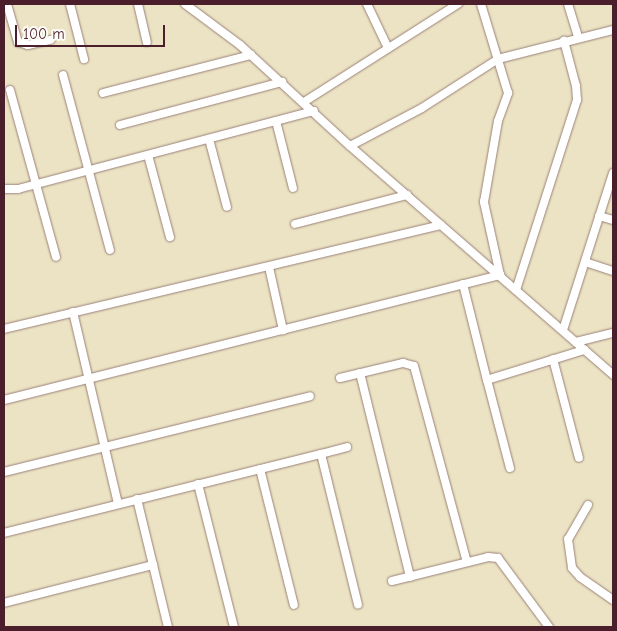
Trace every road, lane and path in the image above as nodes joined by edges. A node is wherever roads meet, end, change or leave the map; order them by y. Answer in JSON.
{"nodes":[{"id":1,"x":7,"y":4,"type":"edge"},
{"id":2,"x":70,"y":4,"type":"edge"},
{"id":3,"x":138,"y":4,"type":"edge"},
{"id":4,"x":185,"y":4,"type":"edge"},
{"id":5,"x":367,"y":4,"type":"edge"},
{"id":6,"x":458,"y":4,"type":"edge"},
{"id":7,"x":481,"y":4,"type":"edge"},
{"id":8,"x":568,"y":4,"type":"edge"},
{"id":9,"x":612,"y":30,"type":"edge"},
{"id":10,"x":578,"y":37,"type":"junction"},
{"id":11,"x":613,"y":39,"type":"edge"},
{"id":12,"x":50,"y":40,"type":"dead end"},
{"id":13,"x":564,"y":40,"type":"junction"},
{"id":14,"x":147,"y":42,"type":"dead end"},
{"id":15,"x":388,"y":48,"type":"junction"},
{"id":16,"x":251,"y":55,"type":"junction"},
{"id":17,"x":498,"y":58,"type":"junction"},
{"id":18,"x":84,"y":59,"type":"dead end"},
{"id":19,"x":63,"y":75,"type":"dead end"},
{"id":20,"x":282,"y":82,"type":"junction"},
{"id":21,"x":10,"y":90,"type":"dead end"},
{"id":22,"x":103,"y":93,"type":"dead end"},
{"id":23,"x":304,"y":102,"type":"junction"},
{"id":24,"x":314,"y":111,"type":"junction"},
{"id":25,"x":276,"y":121,"type":"junction"},
{"id":26,"x":120,"y":125,"type":"dead end"},
{"id":27,"x":209,"y":139,"type":"junction"},
{"id":28,"x":350,"y":146,"type":"junction"},
{"id":29,"x":148,"y":155,"type":"junction"},
{"id":30,"x":90,"y":170,"type":"junction"},
{"id":31,"x":613,"y":173,"type":"edge"},
{"id":32,"x":36,"y":184,"type":"junction"},
{"id":33,"x":294,"y":188,"type":"dead end"},
{"id":34,"x":4,"y":189,"type":"edge"},
{"id":35,"x":407,"y":195,"type":"junction"},
{"id":36,"x":227,"y":207,"type":"dead end"},
{"id":37,"x":599,"y":216,"type":"junction"},
{"id":38,"x":613,"y":220,"type":"edge"},
{"id":39,"x":295,"y":224,"type":"dead end"},
{"id":40,"x":441,"y":225,"type":"junction"},
{"id":41,"x":170,"y":237,"type":"dead end"},
{"id":42,"x":110,"y":250,"type":"dead end"},
{"id":43,"x":56,"y":257,"type":"dead end"},
{"id":44,"x":585,"y":262,"type":"junction"},
{"id":45,"x":269,"y":267,"type":"junction"},
{"id":46,"x":613,"y":271,"type":"edge"},
{"id":47,"x":500,"y":275,"type":"junction"},
{"id":48,"x":463,"y":284,"type":"junction"},
{"id":49,"x":516,"y":290,"type":"junction"},
{"id":50,"x":73,"y":312,"type":"junction"},
{"id":51,"x":4,"y":329,"type":"edge"},
{"id":52,"x":283,"y":330,"type":"junction"},
{"id":53,"x":563,"y":330,"type":"junction"},
{"id":54,"x":613,"y":333,"type":"edge"},
{"id":55,"x":576,"y":342,"type":"junction"},
{"id":56,"x":584,"y":350,"type":"junction"},
{"id":57,"x":554,"y":360,"type":"junction"},
{"id":58,"x":360,"y":374,"type":"junction"},
{"id":59,"x":613,"y":374,"type":"edge"},
{"id":60,"x":340,"y":378,"type":"dead end"},
{"id":61,"x":88,"y":380,"type":"junction"},
{"id":62,"x":487,"y":380,"type":"junction"},
{"id":63,"x":310,"y":396,"type":"dead end"},
{"id":64,"x":4,"y":400,"type":"edge"},
{"id":65,"x":104,"y":447,"type":"junction"},
{"id":66,"x":347,"y":447,"type":"dead end"},
{"id":67,"x":321,"y":454,"type":"junction"},
{"id":68,"x":579,"y":458,"type":"dead end"},
{"id":69,"x":510,"y":468,"type":"dead end"},
{"id":70,"x":260,"y":469,"type":"junction"},
{"id":71,"x":4,"y":472,"type":"edge"},
{"id":72,"x":198,"y":484,"type":"junction"},
{"id":73,"x":137,"y":499,"type":"junction"},
{"id":74,"x":118,"y":504,"type":"junction"},
{"id":75,"x":588,"y":505,"type":"dead end"},
{"id":76,"x":4,"y":533,"type":"edge"},
{"id":77,"x":467,"y":562,"type":"junction"},
{"id":78,"x":153,"y":565,"type":"junction"},
{"id":79,"x":410,"y":577,"type":"junction"},
{"id":80,"x":392,"y":581,"type":"dead end"},
{"id":81,"x":613,"y":600,"type":"edge"},
{"id":82,"x":4,"y":603,"type":"edge"},
{"id":83,"x":294,"y":605,"type":"dead end"},
{"id":84,"x":358,"y":605,"type":"dead end"},
{"id":85,"x":168,"y":627,"type":"edge"},
{"id":86,"x":234,"y":627,"type":"edge"},
{"id":87,"x":549,"y":627,"type":"edge"}],
"edges":[{"from":1,"to":12,"type":"street"},
{"from":2,"to":18,"type":"street"},
{"from":3,"to":14,"type":"street"},
{"from":4,"to":16,"type":"street"},
{"from":5,"to":15,"type":"street"},
{"from":6,"to":15,"type":"street"},
{"from":7,"to":17,"type":"street"},
{"from":8,"to":10,"type":"street"},
{"from":9,"to":10,"type":"street"},
{"from":9,"to":11,"type":"street"},
{"from":10,"to":13,"type":"street"},
{"from":13,"to":17,"type":"street"},
{"from":13,"to":49,"type":"street"},
{"from":15,"to":23,"type":"street"},
{"from":16,"to":20,"type":"street"},
{"from":16,"to":22,"type":"street"},
{"from":17,"to":28,"type":"street"},
{"from":17,"to":47,"type":"street"},
{"from":19,"to":30,"type":"street"},
{"from":20,"to":23,"type":"street"},
{"from":20,"to":26,"type":"street"},
{"from":21,"to":32,"type":"street"},
{"from":23,"to":24,"type":"street"},
{"from":24,"to":25,"type":"street"},
{"from":24,"to":28,"type":"street"},
{"from":25,"to":27,"type":"street"},
{"from":25,"to":33,"type":"street"},
{"from":27,"to":29,"type":"street"},
{"from":27,"to":36,"type":"street"},
{"from":28,"to":35,"type":"street"},
{"from":29,"to":30,"type":"street"},
{"from":29,"to":41,"type":"street"},
{"from":30,"to":32,"type":"street"},
{"from":30,"to":42,"type":"street"},
{"from":31,"to":37,"type":"street"},
{"from":32,"to":34,"type":"street"},
{"from":32,"to":43,"type":"street"},
{"from":35,"to":39,"type":"street"},
{"from":35,"to":40,"type":"street"},
{"from":37,"to":38,"type":"street"},
{"from":37,"to":44,"type":"street"},
{"from":40,"to":45,"type":"street"},
{"from":40,"to":47,"type":"street"},
{"from":44,"to":46,"type":"street"},
{"from":44,"to":53,"type":"street"},
{"from":45,"to":50,"type":"street"},
{"from":45,"to":52,"type":"street"},
{"from":47,"to":48,"type":"street"},
{"from":47,"to":49,"type":"street"},
{"from":48,"to":52,"type":"street"},
{"from":48,"to":62,"type":"street"},
{"from":49,"to":53,"type":"street"},
{"from":50,"to":51,"type":"street"},
{"from":50,"to":61,"type":"street"},
{"from":52,"to":61,"type":"street"},
{"from":53,"to":55,"type":"street"},
{"from":54,"to":55,"type":"street"},
{"from":55,"to":56,"type":"street"},
{"from":56,"to":57,"type":"street"},
{"from":56,"to":59,"type":"street"},
{"from":57,"to":62,"type":"street"},
{"from":57,"to":68,"type":"street"},
{"from":58,"to":60,"type":"street"},
{"from":58,"to":77,"type":"street"},
{"from":58,"to":79,"type":"street"},
{"from":61,"to":64,"type":"street"},
{"from":61,"to":65,"type":"street"},
{"from":62,"to":69,"type":"street"},
{"from":63,"to":65,"type":"street"},
{"from":65,"to":71,"type":"street"},
{"from":65,"to":74,"type":"street"},
{"from":66,"to":67,"type":"street"},
{"from":67,"to":70,"type":"street"},
{"from":67,"to":84,"type":"street"},
{"from":70,"to":72,"type":"street"},
{"from":70,"to":83,"type":"street"},
{"from":72,"to":73,"type":"street"},
{"from":72,"to":86,"type":"street"},
{"from":73,"to":74,"type":"street"},
{"from":73,"to":78,"type":"street"},
{"from":74,"to":76,"type":"street"},
{"from":75,"to":81,"type":"street"},
{"from":77,"to":79,"type":"street"},
{"from":77,"to":87,"type":"street"},
{"from":78,"to":82,"type":"street"},
{"from":78,"to":85,"type":"street"},
{"from":79,"to":80,"type":"street"}]}
